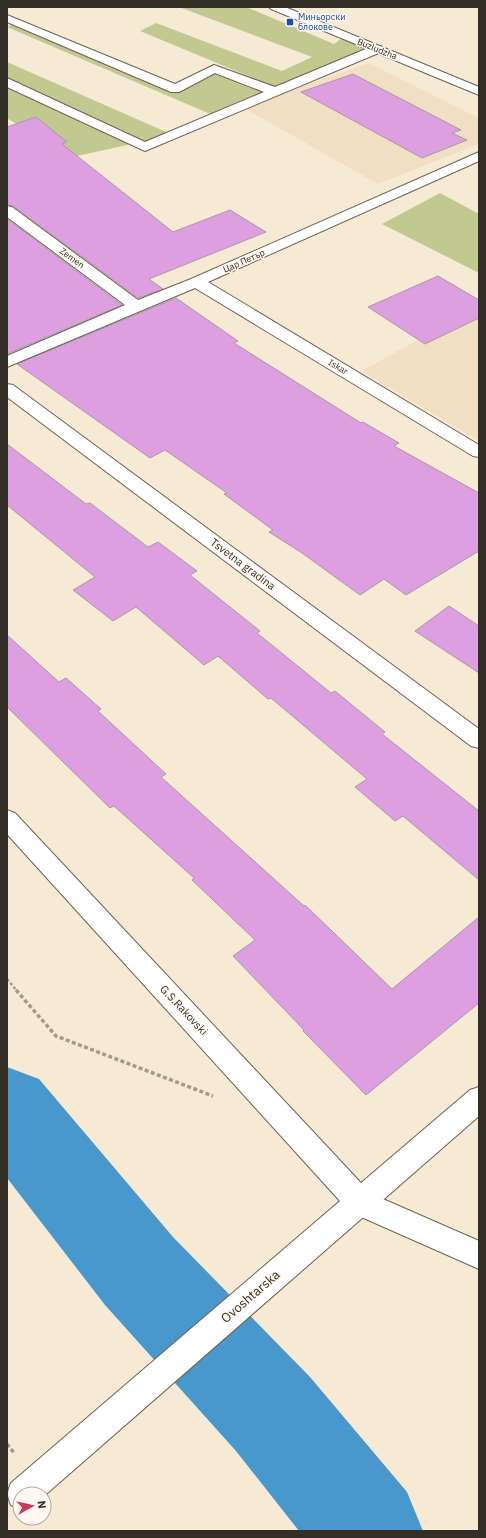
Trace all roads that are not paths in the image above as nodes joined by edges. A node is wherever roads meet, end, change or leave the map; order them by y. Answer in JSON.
{"nodes":[{"id":1,"x":275,"y":7,"type":"edge"},
{"id":2,"x":7,"y":18,"type":"edge"},
{"id":3,"x":378,"y":48,"type":"junction"},
{"id":4,"x":7,"y":82,"type":"edge"},
{"id":5,"x":477,"y":88,"type":"edge"},
{"id":6,"x":276,"y":92,"type":"junction"},
{"id":7,"x":479,"y":156,"type":"edge"},
{"id":8,"x":7,"y":210,"type":"edge"},
{"id":9,"x":196,"y":282,"type":"junction"},
{"id":10,"x":136,"y":306,"type":"junction"},
{"id":11,"x":7,"y":362,"type":"edge"},
{"id":12,"x":7,"y":389,"type":"edge"},
{"id":13,"x":479,"y":452,"type":"edge"},
{"id":14,"x":479,"y":740,"type":"edge"},
{"id":15,"x":7,"y":819,"type":"edge"},
{"id":16,"x":479,"y":1099,"type":"edge"},
{"id":17,"x":360,"y":1202,"type":"junction"},
{"id":18,"x":479,"y":1255,"type":"edge"},
{"id":19,"x":31,"y":1486,"type":"edge"}],
"edges":[{"from":1,"to":3,"type":"street","name":"Buzludzha"},
{"from":2,"to":6,"type":"street"},
{"from":3,"to":5,"type":"street","name":"Buzludzha"},
{"from":3,"to":6,"type":"street"},
{"from":4,"to":6,"type":"street"},
{"from":7,"to":9,"type":"street","name":"Цар Петър"},
{"from":8,"to":10,"type":"street","name":"Zemen"},
{"from":9,"to":10,"type":"street","name":"Цар Петър"},
{"from":9,"to":13,"type":"street","name":"Iskar"},
{"from":10,"to":11,"type":"street","name":"Цар Петър"},
{"from":12,"to":14,"type":"street","name":"Tsvetna gradina"},
{"from":15,"to":17,"type":"street","name":"G.S.Rakovski"},
{"from":16,"to":17,"type":"street","name":"Ovoshtarska"},
{"from":17,"to":18,"type":"street"},
{"from":17,"to":19,"type":"street","name":"Ovoshtarska"}]}
